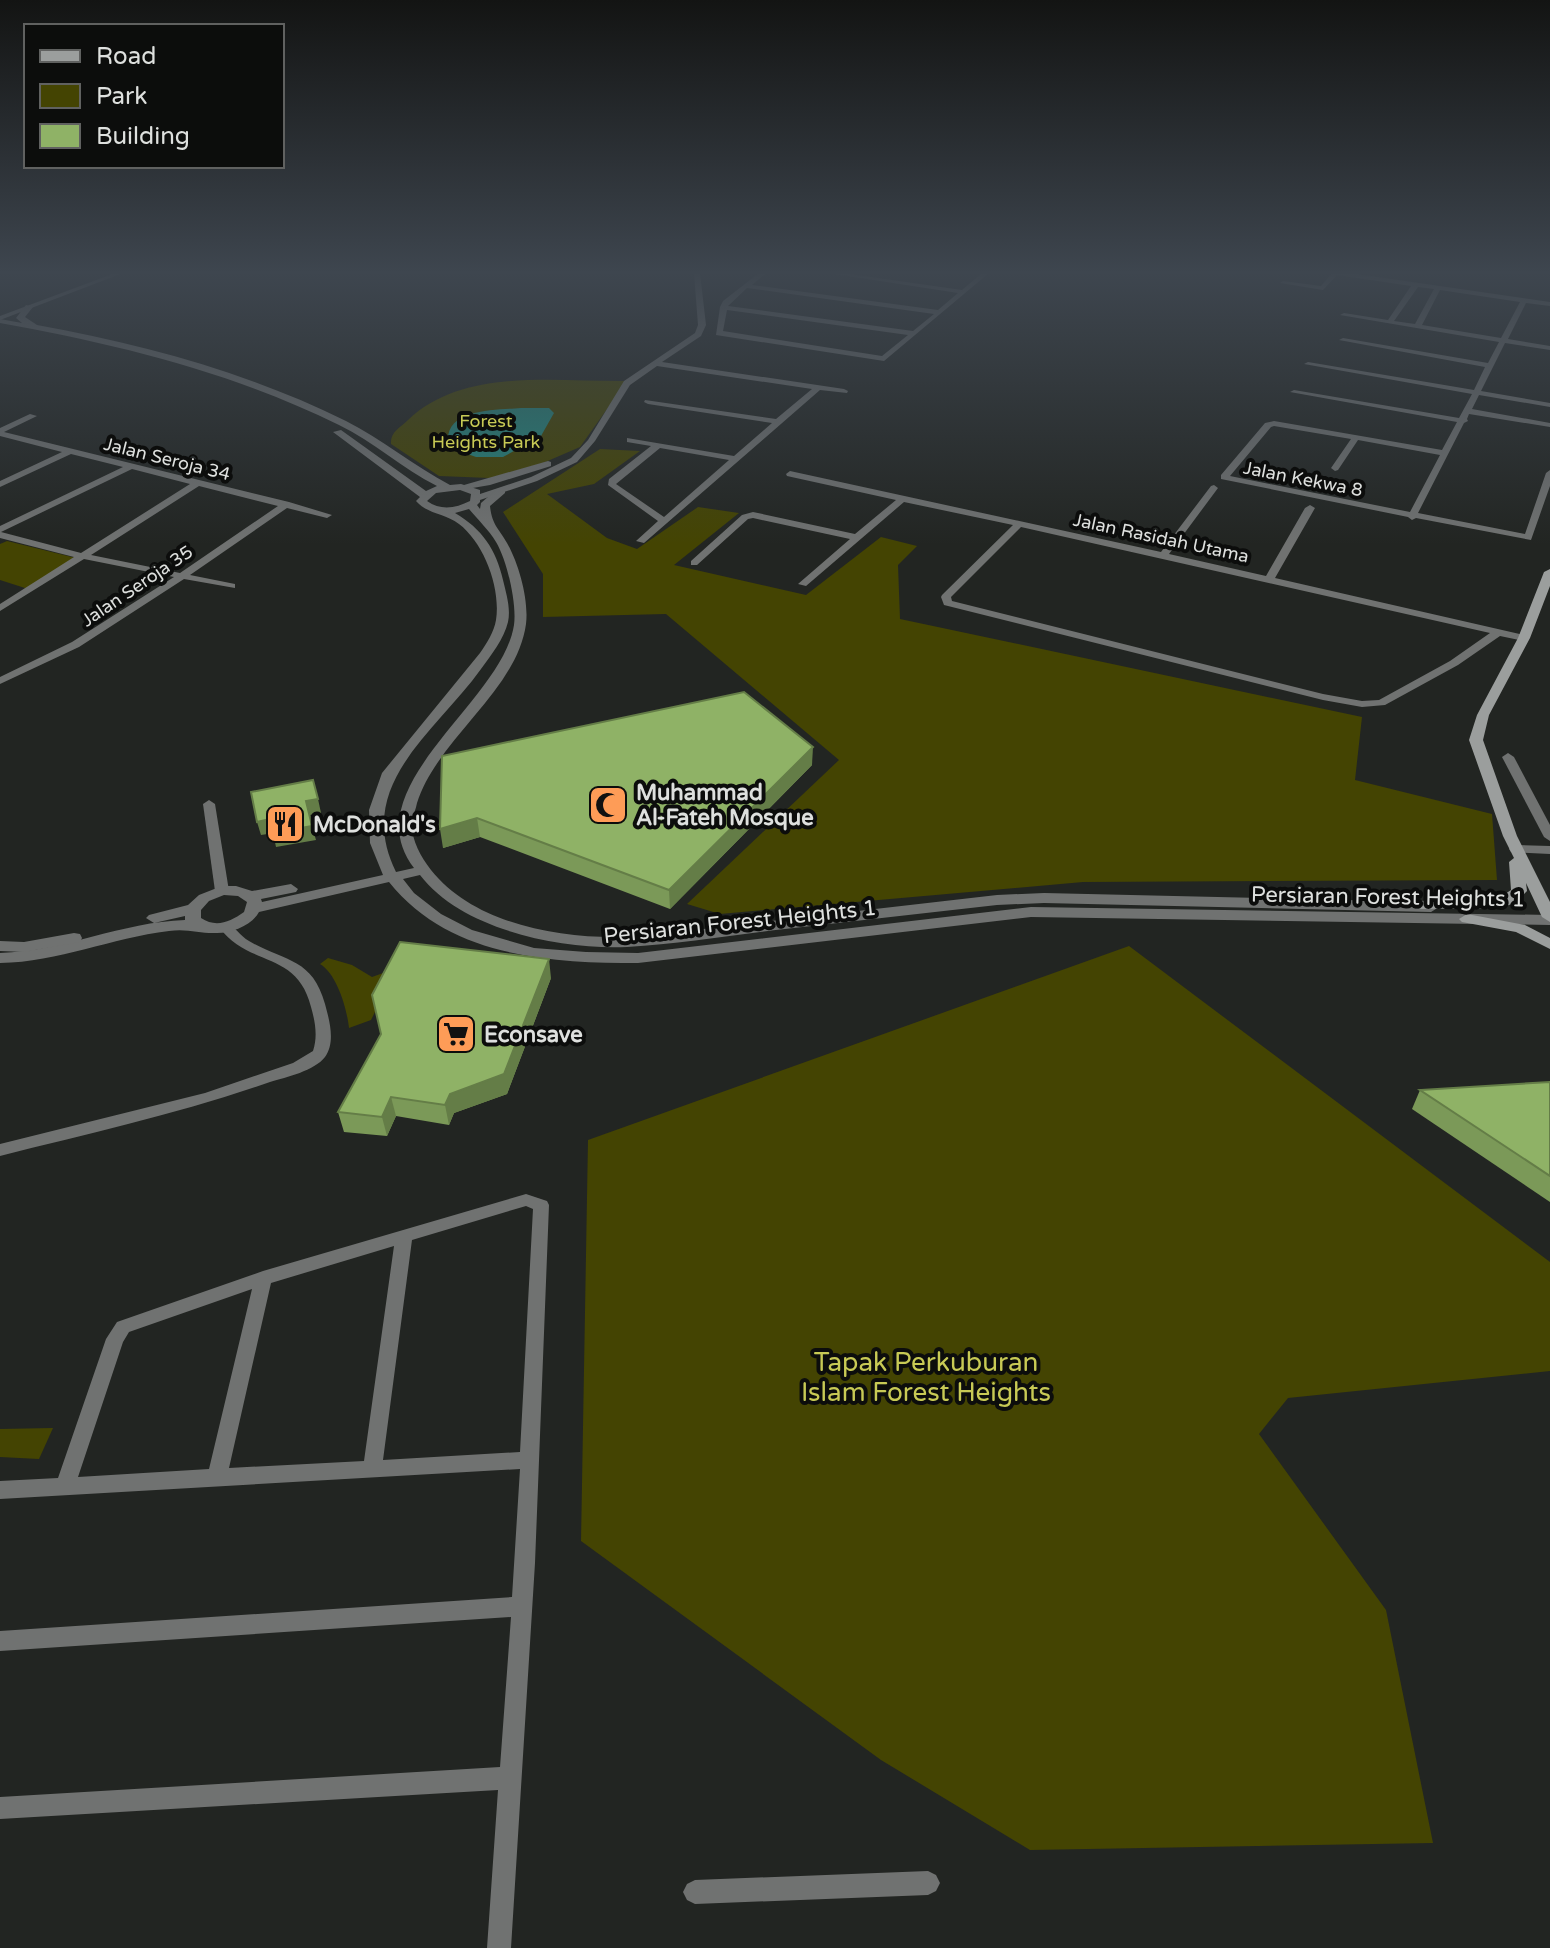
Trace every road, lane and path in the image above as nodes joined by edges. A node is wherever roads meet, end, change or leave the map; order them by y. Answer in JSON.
{"nodes":[{"id":1,"x":158,"y":364,"type":"edge"},
{"id":2,"x":189,"y":364,"type":"edge"},
{"id":3,"x":653,"y":364,"type":"edge"},
{"id":4,"x":680,"y":364,"type":"edge"},
{"id":5,"x":1308,"y":364,"type":"dead end"},
{"id":6,"x":1479,"y":364,"type":"edge"},
{"id":7,"x":1491,"y":366,"type":"joint"},
{"id":8,"x":818,"y":387,"type":"junction"},
{"id":9,"x":844,"y":391,"type":"dead end"},
{"id":10,"x":1294,"y":392,"type":"dead end"},
{"id":11,"x":1476,"y":395,"type":"junction"},
{"id":12,"x":648,"y":402,"type":"dead end"},
{"id":13,"x":1550,"y":408,"type":"edge"},
{"id":14,"x":1468,"y":411,"type":"junction"},
{"id":15,"x":33,"y":416,"type":"dead end"},
{"id":16,"x":1464,"y":421,"type":"junction"},
{"id":17,"x":780,"y":422,"type":"junction"},
{"id":18,"x":1550,"y":425,"type":"edge"},
{"id":19,"x":0,"y":432,"type":"edge"},
{"id":20,"x":1356,"y":437,"type":"junction"},
{"id":21,"x":630,"y":440,"type":"dead end"},
{"id":22,"x":588,"y":444,"type":"junction"},
{"id":23,"x":658,"y":445,"type":"junction"},
{"id":24,"x":69,"y":452,"type":"junction"},
{"id":25,"x":1446,"y":453,"type":"junction"},
{"id":26,"x":737,"y":459,"type":"junction"},
{"id":27,"x":130,"y":467,"type":"junction"},
{"id":28,"x":1335,"y":468,"type":"dead end"},
{"id":29,"x":1550,"y":473,"type":"edge"},
{"id":30,"x":790,"y":474,"type":"dead end"},
{"id":31,"x":197,"y":483,"type":"junction"},
{"id":32,"x":0,"y":484,"type":"edge"},
{"id":33,"x":446,"y":487,"type":"junction"},
{"id":34,"x":461,"y":487,"type":"junction"},
{"id":35,"x":1214,"y":488,"type":"dead end"},
{"id":36,"x":501,"y":491,"type":"junction"},
{"id":37,"x":424,"y":495,"type":"junction"},
{"id":38,"x":902,"y":499,"type":"junction"},
{"id":39,"x":474,"y":501,"type":"junction"},
{"id":40,"x":286,"y":504,"type":"junction"},
{"id":41,"x":1310,"y":508,"type":"dead end"},
{"id":42,"x":444,"y":510,"type":"junction"},
{"id":43,"x":327,"y":515,"type":"dead end"},
{"id":44,"x":1412,"y":517,"type":"junction"},
{"id":45,"x":664,"y":521,"type":"junction"},
{"id":46,"x":1019,"y":524,"type":"junction"},
{"id":47,"x":487,"y":525,"type":"junction"},
{"id":48,"x":0,"y":532,"type":"edge"},
{"id":49,"x":855,"y":537,"type":"junction"},
{"id":50,"x":641,"y":541,"type":"dead end"},
{"id":51,"x":1163,"y":555,"type":"junction"},
{"id":52,"x":83,"y":556,"type":"junction"},
{"id":53,"x":694,"y":563,"type":"dead end"},
{"id":54,"x":1550,"y":572,"type":"edge"},
{"id":55,"x":182,"y":574,"type":"junction"},
{"id":56,"x":1269,"y":579,"type":"junction"},
{"id":57,"x":803,"y":584,"type":"dead end"},
{"id":58,"x":231,"y":586,"type":"dead end"},
{"id":59,"x":0,"y":608,"type":"edge"},
{"id":60,"x":1498,"y":632,"type":"junction"},
{"id":61,"x":1524,"y":638,"type":"junction"},
{"id":62,"x":0,"y":681,"type":"edge"},
{"id":63,"x":1508,"y":757,"type":"dead end"},
{"id":64,"x":209,"y":804,"type":"dead end"},
{"id":65,"x":1550,"y":837,"type":"edge"},
{"id":66,"x":1512,"y":842,"type":"junction"},
{"id":67,"x":1550,"y":850,"type":"edge"},
{"id":68,"x":417,"y":866,"type":"junction"},
{"id":69,"x":389,"y":873,"type":"junction"},
{"id":70,"x":222,"y":891,"type":"junction"},
{"id":71,"x":253,"y":902,"type":"junction"},
{"id":72,"x":1419,"y":906,"type":"junction"},
{"id":73,"x":195,"y":916,"type":"junction"},
{"id":74,"x":1549,"y":916,"type":"edge"},
{"id":75,"x":1467,"y":919,"type":"junction"},
{"id":76,"x":226,"y":927,"type":"junction"},
{"id":77,"x":1550,"y":944,"type":"edge"},
{"id":78,"x":0,"y":946,"type":"edge"},
{"id":79,"x":0,"y":958,"type":"edge"},
{"id":80,"x":0,"y":1150,"type":"edge"},
{"id":81,"x":404,"y":1235,"type":"junction"},
{"id":82,"x":263,"y":1278,"type":"junction"},
{"id":83,"x":530,"y":1460,"type":"junction"},
{"id":84,"x":372,"y":1470,"type":"junction"},
{"id":85,"x":217,"y":1477,"type":"junction"},
{"id":86,"x":65,"y":1487,"type":"junction"},
{"id":87,"x":0,"y":1490,"type":"edge"},
{"id":88,"x":522,"y":1606,"type":"junction"},
{"id":89,"x":0,"y":1641,"type":"edge"},
{"id":90,"x":509,"y":1778,"type":"junction"},
{"id":91,"x":0,"y":1808,"type":"edge"},
{"id":92,"x":928,"y":1883,"type":"dead end"},
{"id":93,"x":695,"y":1892,"type":"dead end"},
{"id":94,"x":499,"y":1948,"type":"edge"}],
"edges":[{"from":1,"to":37,"type":"street"},
{"from":2,"to":33,"type":"street"},
{"from":3,"to":22,"type":"street"},
{"from":4,"to":8,"type":"street"},
{"from":5,"to":11,"type":"street"},
{"from":6,"to":7,"type":"street"},
{"from":7,"to":11,"type":"street"},
{"from":8,"to":9,"type":"street"},
{"from":8,"to":17,"type":"street"},
{"from":10,"to":16,"type":"street"},
{"from":11,"to":13,"type":"street"},
{"from":11,"to":14,"type":"street"},
{"from":12,"to":17,"type":"street"},
{"from":14,"to":16,"type":"street"},
{"from":14,"to":18,"type":"street"},
{"from":15,"to":19,"type":"street"},
{"from":16,"to":25,"type":"street"},
{"from":17,"to":26,"type":"street"},
{"from":19,"to":24,"type":"street","name":"Jalan Seroja 34"},
{"from":20,"to":25,"type":"street","name":"Jalan Kekwa 8"},
{"from":20,"to":28,"type":"street"},
{"from":20,"to":44,"type":"street","name":"Jalan Kekwa 8"},
{"from":21,"to":23,"type":"street"},
{"from":22,"to":34,"type":"street"},
{"from":22,"to":36,"type":"street"},
{"from":23,"to":26,"type":"street"},
{"from":23,"to":45,"type":"street"},
{"from":24,"to":27,"type":"street","name":"Jalan Seroja 34"},
{"from":24,"to":32,"type":"street"},
{"from":25,"to":44,"type":"street"},
{"from":26,"to":45,"type":"street"},
{"from":27,"to":31,"type":"street","name":"Jalan Seroja 34"},
{"from":27,"to":48,"type":"street"},
{"from":29,"to":44,"type":"street","name":"Jalan Kekwa 8"},
{"from":30,"to":38,"type":"street","name":"Jalan Rasidah Utama"},
{"from":31,"to":40,"type":"street","name":"Jalan Seroja 34"},
{"from":31,"to":52,"type":"street"},
{"from":33,"to":34,"type":"street"},
{"from":33,"to":37,"type":"street"},
{"from":34,"to":39,"type":"street"},
{"from":35,"to":51,"type":"street"},
{"from":36,"to":39,"type":"street"},
{"from":36,"to":47,"type":"street"},
{"from":37,"to":42,"type":"street","name":"Persiaran Forest Heights 1"},
{"from":38,"to":46,"type":"street","name":"Jalan Rasidah Utama"},
{"from":38,"to":49,"type":"street"},
{"from":39,"to":42,"type":"street"},
{"from":39,"to":47,"type":"street"},
{"from":40,"to":43,"type":"street","name":"Jalan Seroja 34"},
{"from":40,"to":55,"type":"street","name":"Jalan Seroja 35"},
{"from":41,"to":56,"type":"street"},
{"from":42,"to":69,"type":"street","name":"Persiaran Forest Heights 1"},
{"from":45,"to":50,"type":"street"},
{"from":46,"to":51,"type":"street","name":"Jalan Rasidah Utama"},
{"from":46,"to":60,"type":"street"},
{"from":47,"to":68,"type":"street"},
{"from":48,"to":52,"type":"street"},
{"from":49,"to":53,"type":"street"},
{"from":49,"to":57,"type":"street"},
{"from":51,"to":56,"type":"street","name":"Jalan Rasidah Utama"},
{"from":52,"to":55,"type":"street"},
{"from":52,"to":59,"type":"street"},
{"from":54,"to":61,"type":"main road"},
{"from":55,"to":58,"type":"street"},
{"from":55,"to":62,"type":"street","name":"Jalan Seroja 35"},
{"from":56,"to":60,"type":"street","name":"Jalan Rasidah Utama"},
{"from":60,"to":61,"type":"street","name":"Jalan Rasidah Utama"},
{"from":61,"to":66,"type":"main road"},
{"from":63,"to":65,"type":"street"},
{"from":64,"to":70,"type":"street"},
{"from":66,"to":67,"type":"street"},
{"from":66,"to":72,"type":"main road"},
{"from":66,"to":74,"type":"main road"},
{"from":68,"to":69,"type":"street"},
{"from":68,"to":72,"type":"street","name":"Persiaran Forest Heights 1"},
{"from":69,"to":71,"type":"street"},
{"from":69,"to":75,"type":"street","name":"Persiaran Forest Heights 1"},
{"from":70,"to":71,"type":"street"},
{"from":70,"to":73,"type":"street"},
{"from":71,"to":76,"type":"street"},
{"from":72,"to":74,"type":"street","name":"Persiaran Forest Heights 1"},
{"from":73,"to":76,"type":"street"},
{"from":73,"to":78,"type":"street"},
{"from":73,"to":79,"type":"street"},
{"from":74,"to":75,"type":"street","name":"Persiaran Forest Heights 1"},
{"from":75,"to":77,"type":"main road"},
{"from":76,"to":80,"type":"street"},
{"from":81,"to":82,"type":"street"},
{"from":81,"to":83,"type":"street"},
{"from":81,"to":84,"type":"street"},
{"from":82,"to":85,"type":"street"},
{"from":82,"to":86,"type":"street"},
{"from":83,"to":84,"type":"street"},
{"from":83,"to":88,"type":"street"},
{"from":84,"to":85,"type":"street"},
{"from":85,"to":86,"type":"street"},
{"from":86,"to":87,"type":"street"},
{"from":88,"to":89,"type":"street"},
{"from":88,"to":90,"type":"street"},
{"from":90,"to":91,"type":"street"},
{"from":90,"to":94,"type":"street"},
{"from":92,"to":93,"type":"street"}]}
